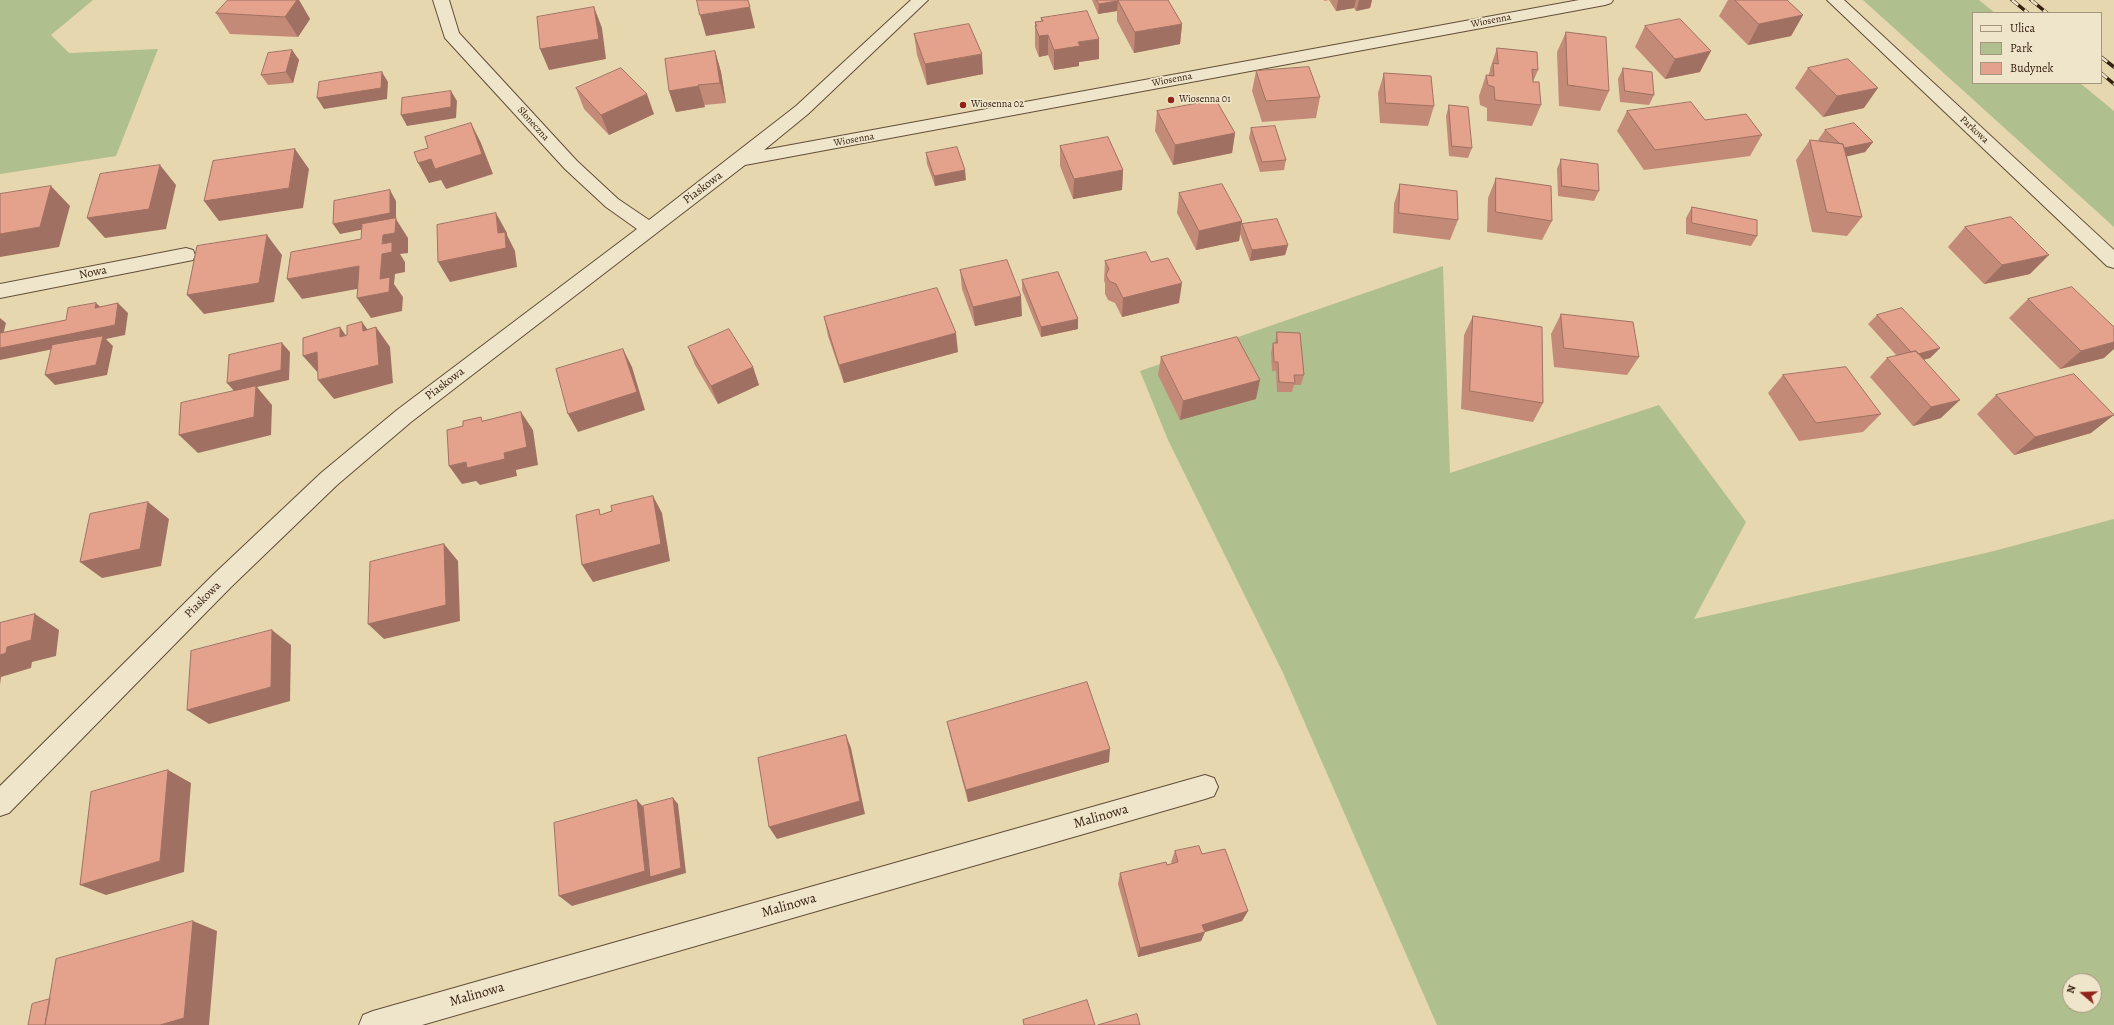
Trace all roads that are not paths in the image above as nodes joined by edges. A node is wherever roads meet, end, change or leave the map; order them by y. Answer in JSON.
{"nodes":[{"id":1,"x":441,"y":0,"type":"edge"},
{"id":2,"x":920,"y":0,"type":"edge"},
{"id":3,"x":1605,"y":0,"type":"edge"},
{"id":4,"x":1835,"y":0,"type":"edge"},
{"id":5,"x":739,"y":161,"type":"junction"},
{"id":6,"x":648,"y":228,"type":"junction"},
{"id":7,"x":186,"y":255,"type":"dead end"},
{"id":8,"x":2114,"y":261,"type":"edge"},
{"id":9,"x":0,"y":292,"type":"edge"},
{"id":10,"x":1205,"y":787,"type":"dead end"},
{"id":11,"x":0,"y":804,"type":"edge"},
{"id":12,"x":373,"y":1025,"type":"edge"}],
"edges":[{"from":1,"to":6,"type":"street","name":"Słoneczna"},
{"from":2,"to":5,"type":"street","name":"Piaskowa"},
{"from":3,"to":5,"type":"street","name":"Wiosenna"},
{"from":4,"to":8,"type":"street","name":"Parkowa"},
{"from":5,"to":6,"type":"street","name":"Piaskowa"},
{"from":6,"to":11,"type":"street","name":"Piaskowa"},
{"from":7,"to":9,"type":"street","name":"Nowa"},
{"from":10,"to":12,"type":"street","name":"Malinowa"}]}
